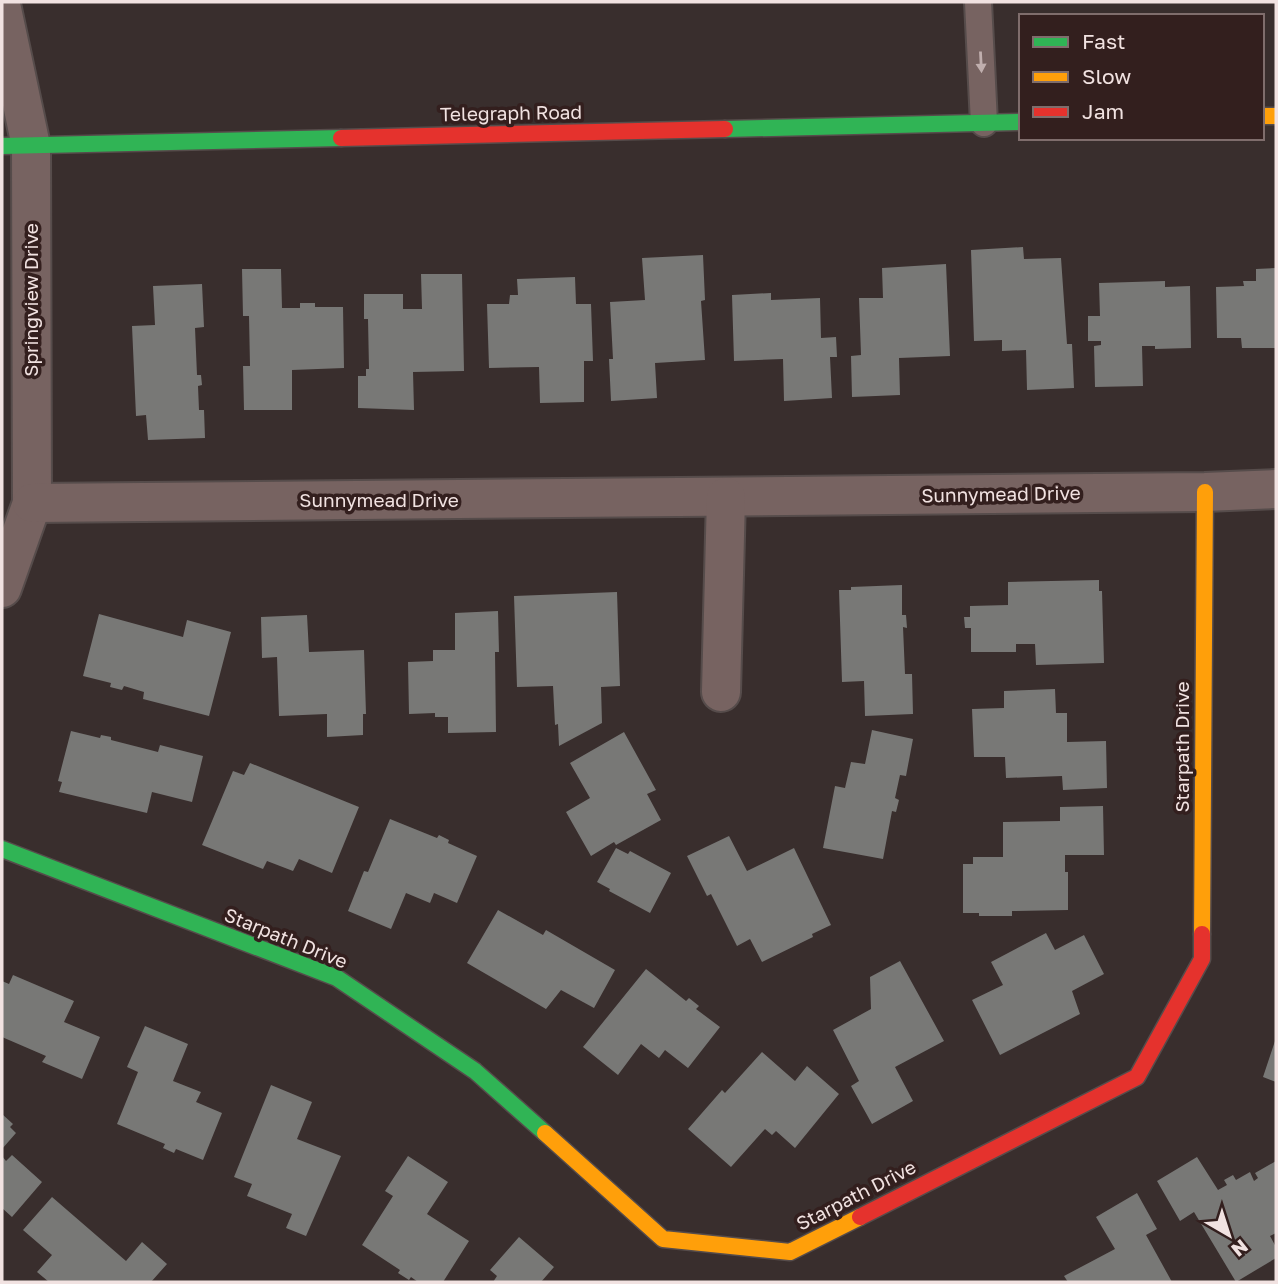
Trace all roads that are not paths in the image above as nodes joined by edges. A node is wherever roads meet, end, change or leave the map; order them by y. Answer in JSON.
{"nodes":[{"id":1,"x":978,"y":2,"type":"edge"},
{"id":2,"x":2,"y":9,"type":"edge"},
{"id":3,"x":1019,"y":122,"type":"edge"},
{"id":4,"x":984,"y":123,"type":"junction"},
{"id":5,"x":16,"y":146,"type":"edge"},
{"id":6,"x":1276,"y":489,"type":"edge"},
{"id":7,"x":1205,"y":492,"type":"junction"},
{"id":8,"x":726,"y":497,"type":"junction"},
{"id":9,"x":32,"y":503,"type":"junction"},
{"id":10,"x":2,"y":589,"type":"edge"},
{"id":11,"x":721,"y":692,"type":"dead end"},
{"id":12,"x":2,"y":849,"type":"edge"}],
"edges":[{"from":1,"to":4,"type":"lane","one_way":true},
{"from":2,"to":5,"type":"street","name":"Springview Drive"},
{"from":3,"to":4,"type":"street","name":"Telegraph Road"},
{"from":4,"to":5,"type":"street","name":"Telegraph Road"},
{"from":5,"to":9,"type":"street","name":"Springview Drive"},
{"from":6,"to":7,"type":"street","name":"Sunnymead Drive"},
{"from":7,"to":8,"type":"street","name":"Sunnymead Drive"},
{"from":7,"to":12,"type":"street","name":"Starpath Drive"},
{"from":8,"to":9,"type":"street","name":"Sunnymead Drive"},
{"from":8,"to":11,"type":"street"},
{"from":9,"to":10,"type":"street","name":"Springview Drive"}]}
